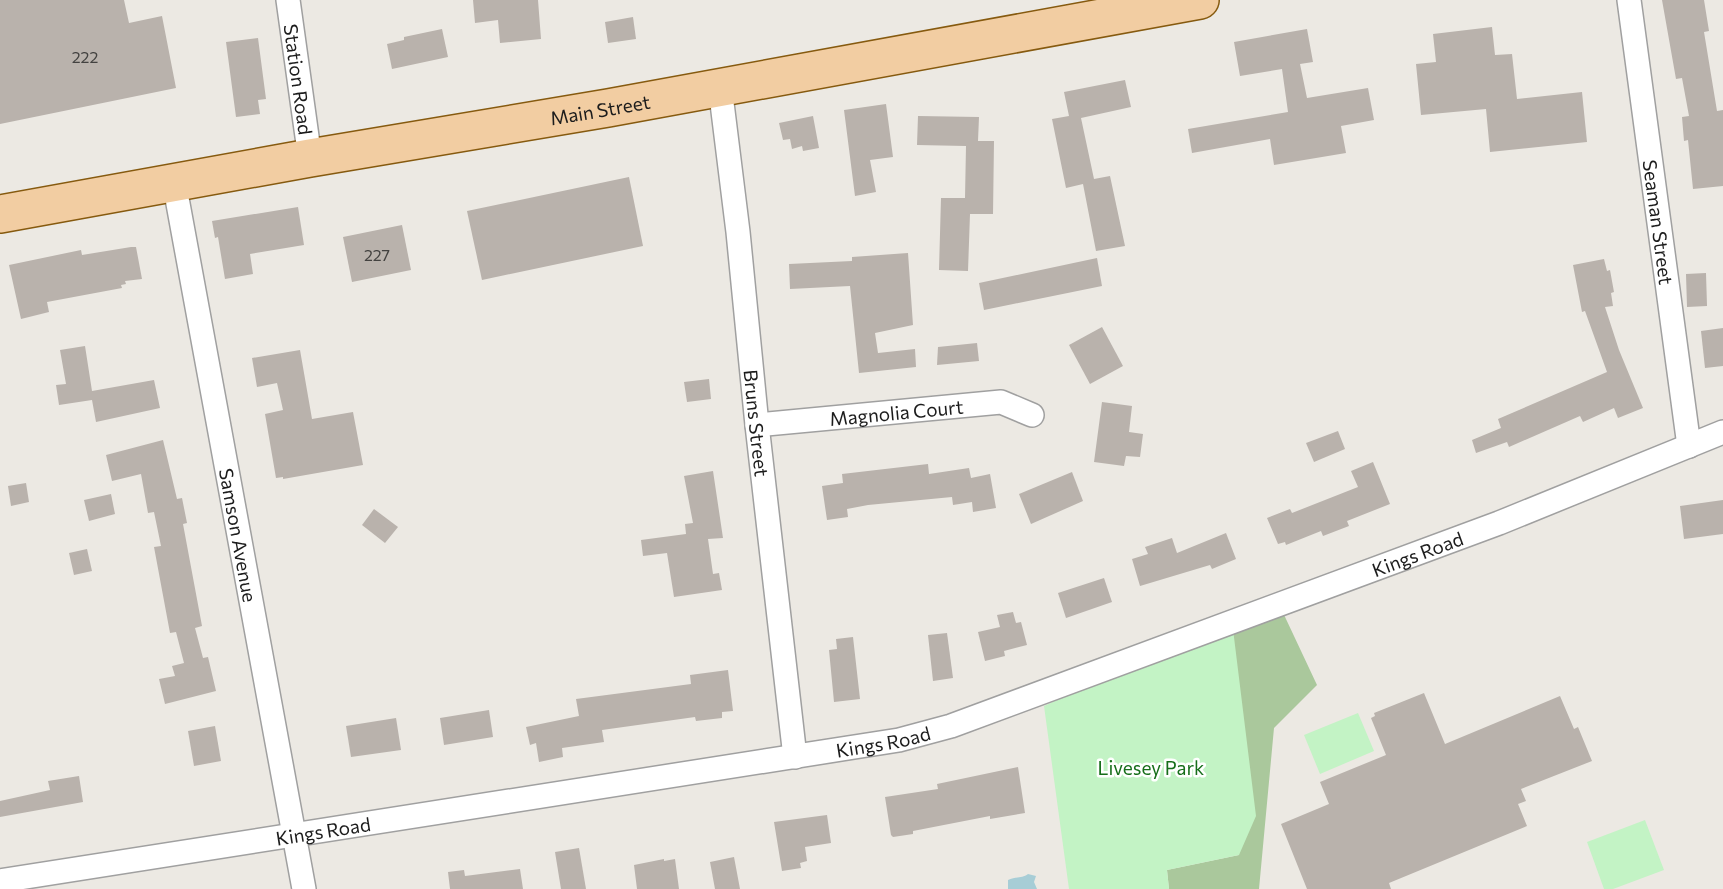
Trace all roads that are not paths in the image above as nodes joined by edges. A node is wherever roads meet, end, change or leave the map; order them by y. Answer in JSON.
{"nodes":[{"id":1,"x":288,"y":0,"type":"edge"},
{"id":2,"x":1198,"y":0,"type":"edge"},
{"id":3,"x":1629,"y":0,"type":"edge"},
{"id":4,"x":720,"y":87,"type":"junction"},
{"id":5,"x":310,"y":158,"type":"junction"},
{"id":6,"x":174,"y":182,"type":"junction"},
{"id":7,"x":0,"y":214,"type":"edge"},
{"id":8,"x":1032,"y":415,"type":"dead end"},
{"id":9,"x":757,"y":425,"type":"junction"},
{"id":10,"x":1723,"y":432,"type":"edge"},
{"id":11,"x":1689,"y":446,"type":"junction"},
{"id":12,"x":795,"y":757,"type":"junction"},
{"id":13,"x":295,"y":835,"type":"junction"},
{"id":14,"x":0,"y":881,"type":"edge"},
{"id":15,"x":304,"y":889,"type":"edge"}],
"edges":[{"from":1,"to":5,"type":"street","name":"Station Road"},
{"from":2,"to":4,"type":"main road","name":"Main Street"},
{"from":3,"to":11,"type":"street","name":"Seaman Street"},
{"from":4,"to":5,"type":"main road","name":"Main Street"},
{"from":4,"to":9,"type":"street","name":"Bruns Street"},
{"from":5,"to":6,"type":"main road","name":"Main Street"},
{"from":6,"to":7,"type":"main road","name":"Main Street"},
{"from":6,"to":13,"type":"street","name":"Samson Avenue"},
{"from":8,"to":9,"type":"street","name":"Magnolia Court"},
{"from":9,"to":12,"type":"street","name":"Bruns Street"},
{"from":10,"to":11,"type":"street","name":"Kings Road"},
{"from":11,"to":12,"type":"street","name":"Kings Road"},
{"from":12,"to":13,"type":"street","name":"Kings Road"},
{"from":13,"to":14,"type":"street","name":"Kings Road"},
{"from":13,"to":15,"type":"street","name":"Samson Avenue"}]}
